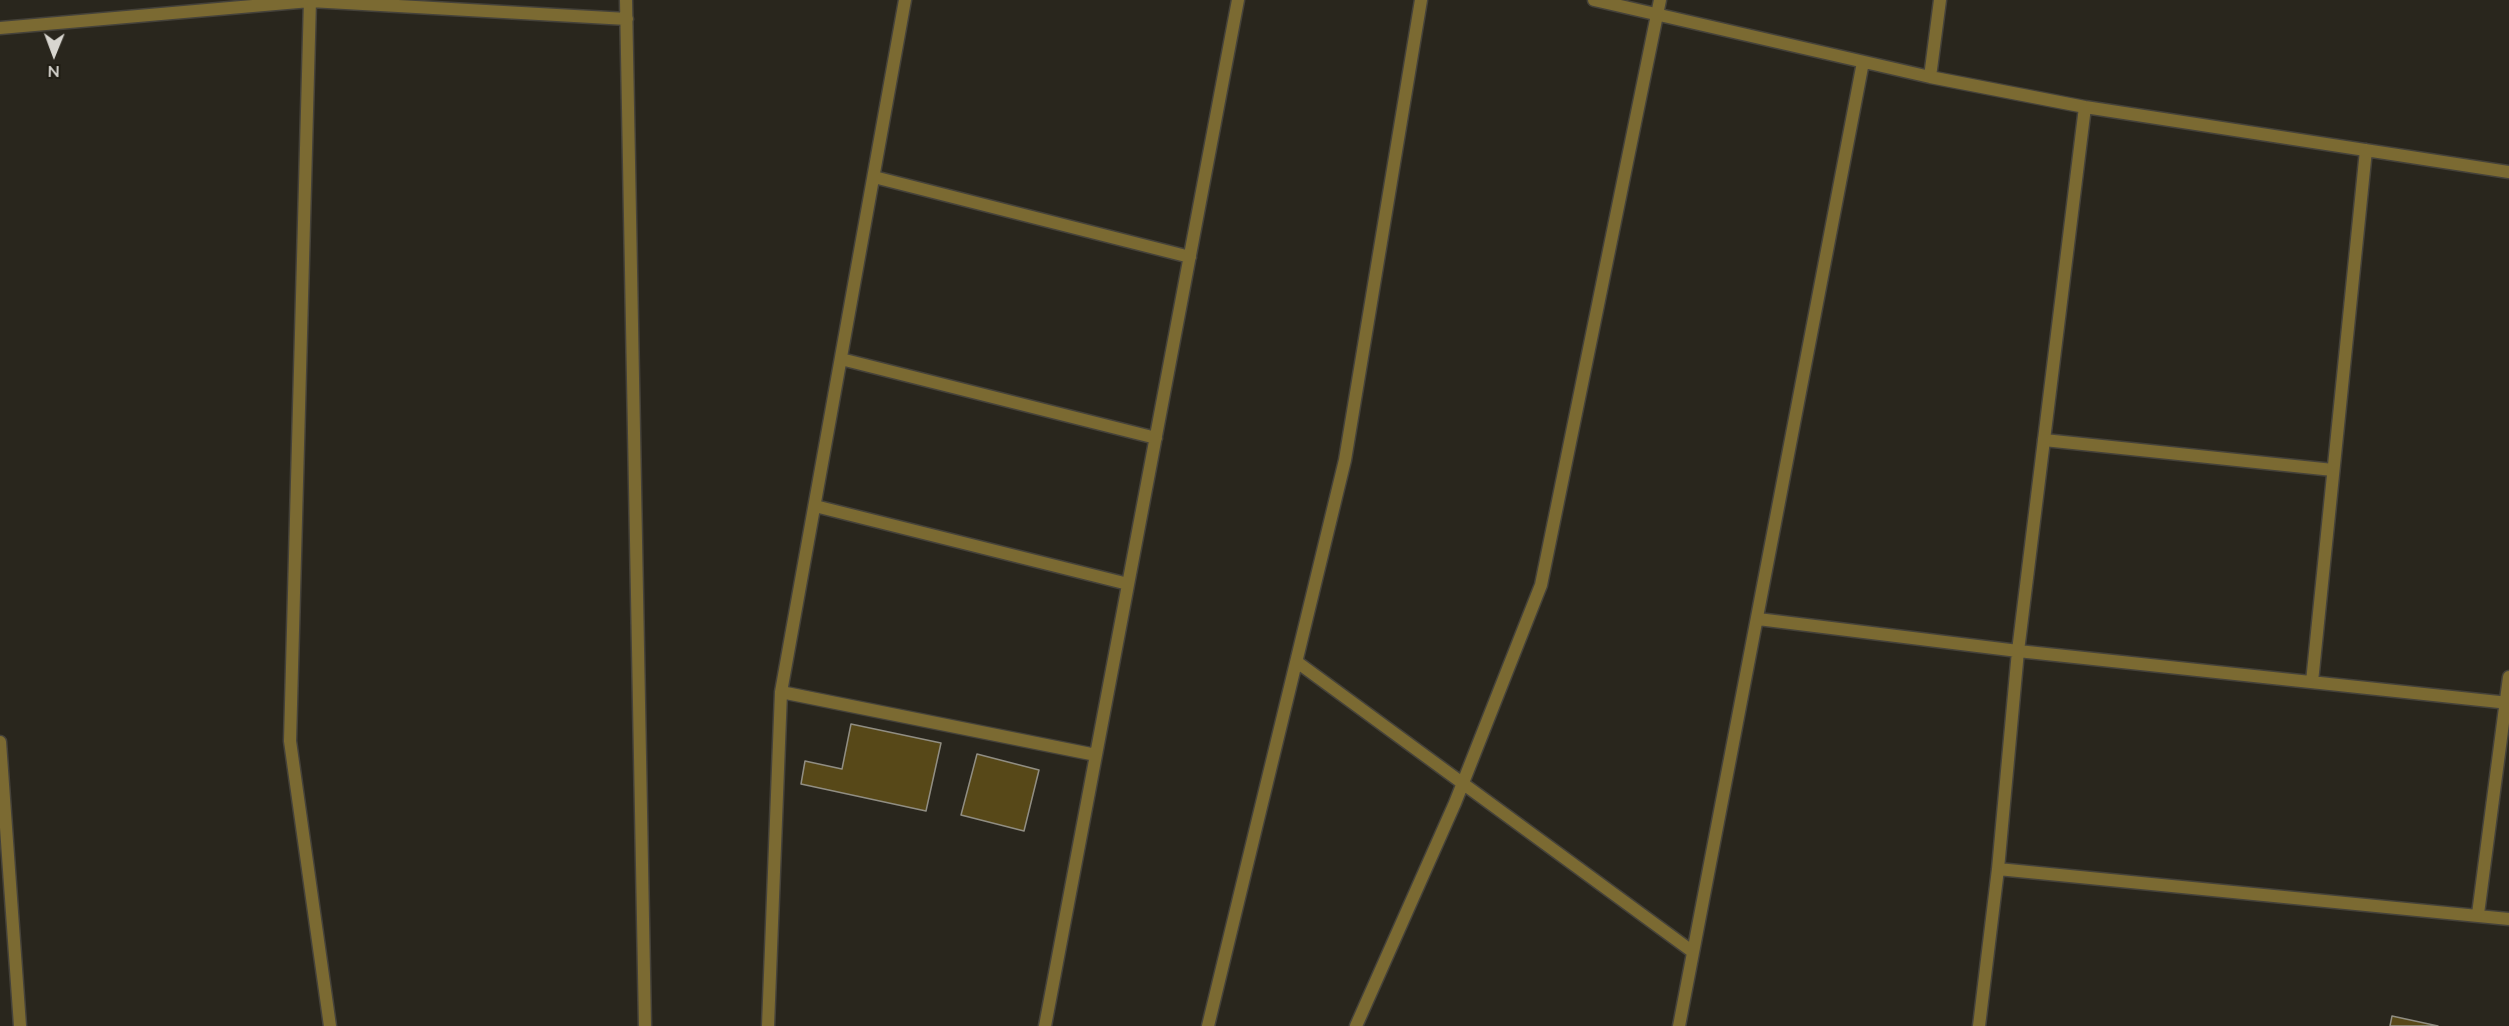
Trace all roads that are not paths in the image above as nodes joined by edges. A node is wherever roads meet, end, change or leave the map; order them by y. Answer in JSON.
{"nodes":[{"id":1,"x":310,"y":0,"type":"edge"},
{"id":2,"x":626,"y":0,"type":"edge"},
{"id":3,"x":905,"y":0,"type":"edge"},
{"id":4,"x":1238,"y":0,"type":"edge"},
{"id":5,"x":1421,"y":0,"type":"edge"},
{"id":6,"x":1594,"y":0,"type":"edge"},
{"id":7,"x":1660,"y":0,"type":"edge"},
{"id":8,"x":1940,"y":0,"type":"edge"},
{"id":9,"x":1659,"y":13,"type":"junction"},
{"id":10,"x":627,"y":19,"type":"junction"},
{"id":11,"x":0,"y":28,"type":"edge"},
{"id":12,"x":1863,"y":62,"type":"junction"},
{"id":13,"x":1930,"y":77,"type":"junction"},
{"id":14,"x":2085,"y":107,"type":"junction"},
{"id":15,"x":2366,"y":150,"type":"junction"},
{"id":16,"x":2509,"y":172,"type":"edge"},
{"id":17,"x":873,"y":177,"type":"junction"},
{"id":18,"x":1190,"y":257,"type":"junction"},
{"id":19,"x":841,"y":359,"type":"junction"},
{"id":20,"x":1155,"y":438,"type":"junction"},
{"id":21,"x":2044,"y":440,"type":"junction"},
{"id":22,"x":2333,"y":470,"type":"junction"},
{"id":23,"x":815,"y":506,"type":"junction"},
{"id":24,"x":1128,"y":584,"type":"junction"},
{"id":25,"x":1758,"y":619,"type":"junction"},
{"id":26,"x":2018,"y":651,"type":"junction"},
{"id":27,"x":1297,"y":662,"type":"junction"},
{"id":28,"x":2509,"y":677,"type":"edge"},
{"id":29,"x":2312,"y":682,"type":"junction"},
{"id":30,"x":781,"y":692,"type":"junction"},
{"id":31,"x":2507,"y":702,"type":"edge"},
{"id":32,"x":0,"y":742,"type":"edge"},
{"id":33,"x":1096,"y":755,"type":"junction"},
{"id":34,"x":1462,"y":783,"type":"junction"},
{"id":35,"x":1998,"y":869,"type":"junction"},
{"id":36,"x":2478,"y":914,"type":"junction"},
{"id":37,"x":2509,"y":919,"type":"edge"},
{"id":38,"x":1693,"y":952,"type":"junction"},
{"id":39,"x":20,"y":1026,"type":"edge"},
{"id":40,"x":330,"y":1026,"type":"edge"},
{"id":41,"x":645,"y":1026,"type":"edge"},
{"id":42,"x":768,"y":1026,"type":"edge"},
{"id":43,"x":1045,"y":1026,"type":"edge"},
{"id":44,"x":1208,"y":1026,"type":"edge"},
{"id":45,"x":1356,"y":1026,"type":"edge"},
{"id":46,"x":1679,"y":1026,"type":"edge"},
{"id":47,"x":1979,"y":1026,"type":"edge"}],
"edges":[{"from":1,"to":10,"type":"street"},
{"from":1,"to":11,"type":"street"},
{"from":1,"to":40,"type":"street"},
{"from":2,"to":10,"type":"street"},
{"from":3,"to":17,"type":"street"},
{"from":4,"to":18,"type":"street"},
{"from":5,"to":27,"type":"street"},
{"from":6,"to":9,"type":"street"},
{"from":7,"to":9,"type":"street"},
{"from":8,"to":13,"type":"street"},
{"from":9,"to":12,"type":"street"},
{"from":9,"to":34,"type":"street"},
{"from":10,"to":41,"type":"street"},
{"from":12,"to":13,"type":"street"},
{"from":12,"to":25,"type":"street"},
{"from":13,"to":14,"type":"street"},
{"from":14,"to":15,"type":"street"},
{"from":14,"to":21,"type":"street"},
{"from":15,"to":16,"type":"street"},
{"from":15,"to":22,"type":"street"},
{"from":17,"to":18,"type":"street"},
{"from":17,"to":19,"type":"street"},
{"from":18,"to":20,"type":"street"},
{"from":19,"to":20,"type":"street"},
{"from":19,"to":23,"type":"street"},
{"from":20,"to":24,"type":"street"},
{"from":21,"to":22,"type":"street"},
{"from":21,"to":26,"type":"street"},
{"from":22,"to":29,"type":"street"},
{"from":23,"to":24,"type":"street"},
{"from":23,"to":30,"type":"street"},
{"from":24,"to":33,"type":"street"},
{"from":25,"to":26,"type":"street"},
{"from":25,"to":38,"type":"street"},
{"from":26,"to":29,"type":"street"},
{"from":26,"to":35,"type":"street"},
{"from":27,"to":34,"type":"street"},
{"from":27,"to":44,"type":"street"},
{"from":28,"to":31,"type":"street"},
{"from":29,"to":31,"type":"street"},
{"from":30,"to":33,"type":"street"},
{"from":30,"to":42,"type":"street"},
{"from":31,"to":36,"type":"street"},
{"from":32,"to":39,"type":"street"},
{"from":33,"to":43,"type":"street"},
{"from":34,"to":38,"type":"street"},
{"from":34,"to":45,"type":"street"},
{"from":35,"to":36,"type":"street"},
{"from":35,"to":47,"type":"street"},
{"from":36,"to":37,"type":"street"},
{"from":38,"to":46,"type":"street"}]}
